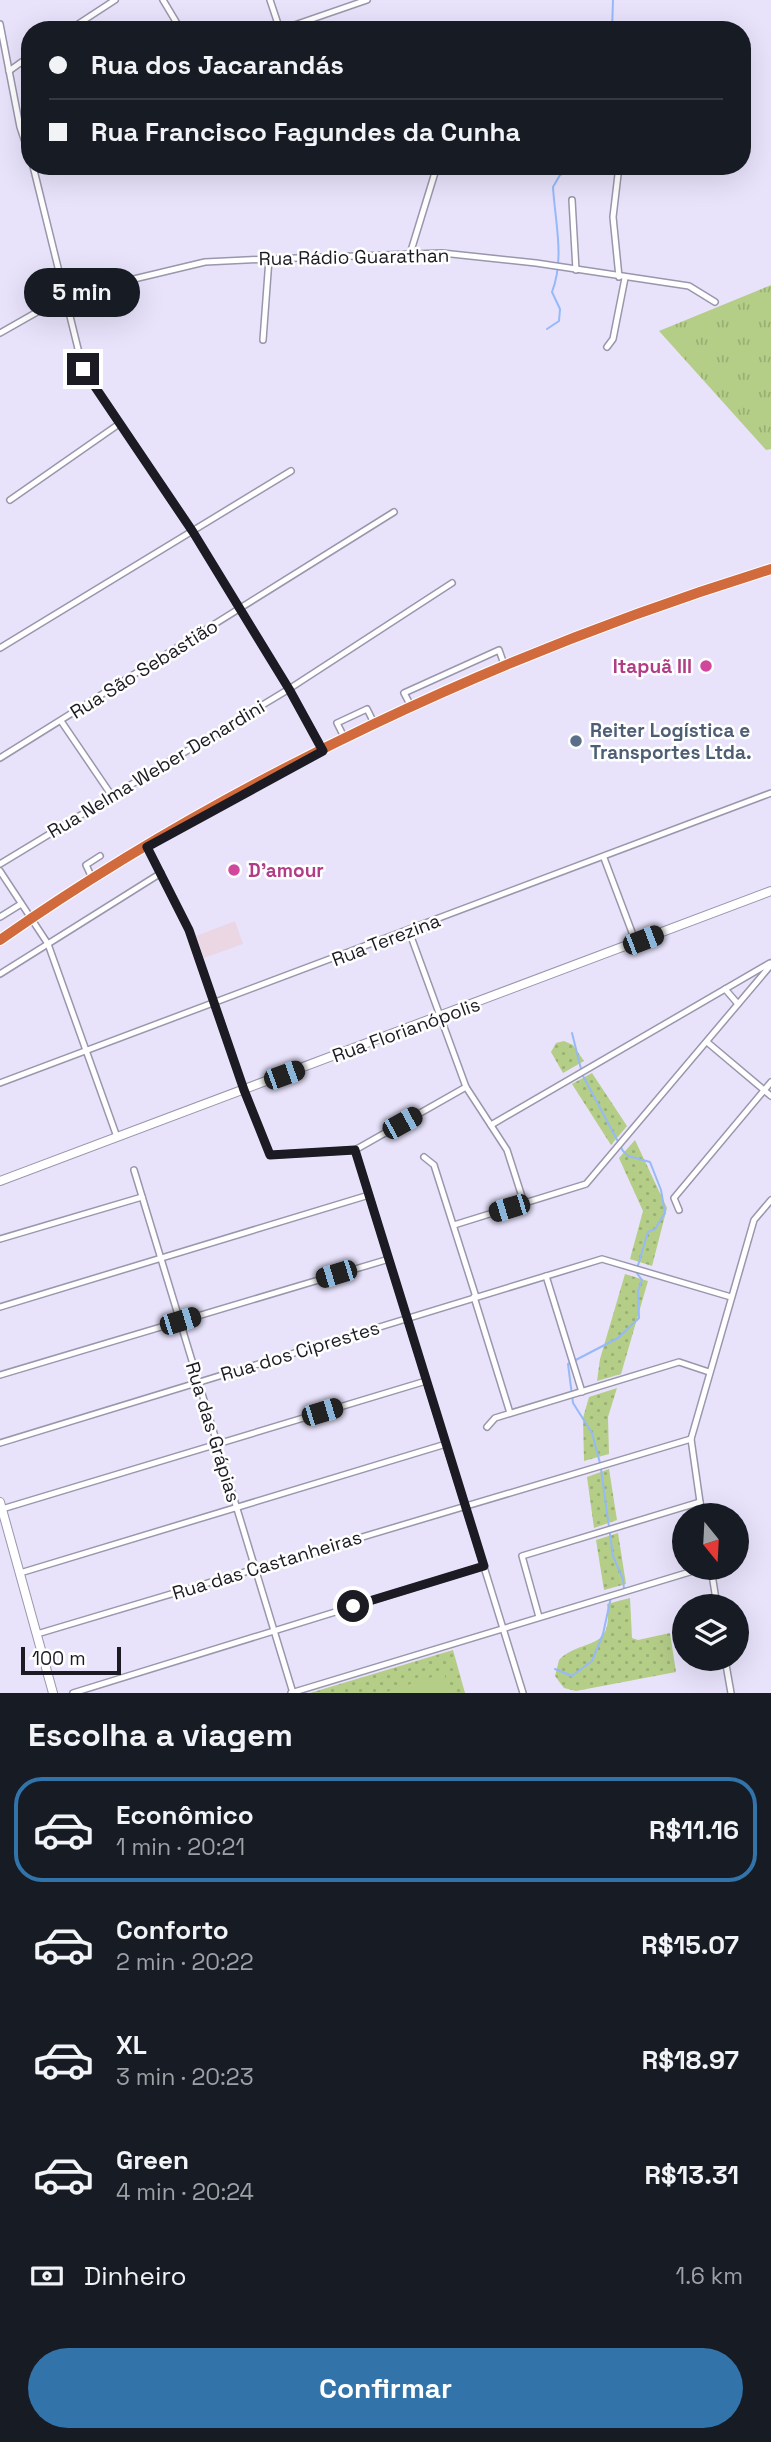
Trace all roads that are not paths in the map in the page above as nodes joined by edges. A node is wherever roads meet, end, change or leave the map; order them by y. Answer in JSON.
{"nodes":[{"id":1,"x":115,"y":0,"type":"edge"},
{"id":2,"x":163,"y":0,"type":"edge"},
{"id":3,"x":270,"y":0,"type":"edge"},
{"id":4,"x":368,"y":0,"type":"edge"},
{"id":5,"x":83,"y":21,"type":"edge"},
{"id":6,"x":176,"y":21,"type":"edge"},
{"id":7,"x":277,"y":21,"type":"edge"},
{"id":8,"x":306,"y":21,"type":"edge"},
{"id":9,"x":0,"y":24,"type":"edge"},
{"id":10,"x":21,"y":62,"type":"edge"},
{"id":11,"x":9,"y":71,"type":"junction"},
{"id":12,"x":21,"y":120,"type":"edge"},
{"id":13,"x":35,"y":175,"type":"edge"},
{"id":14,"x":434,"y":175,"type":"edge"},
{"id":15,"x":619,"y":175,"type":"edge"},
{"id":16,"x":572,"y":200,"type":"dead end"},
{"id":17,"x":410,"y":254,"type":"junction"},
{"id":18,"x":269,"y":259,"type":"junction"},
{"id":19,"x":576,"y":270,"type":"junction"},
{"id":20,"x":622,"y":278,"type":"junction"},
{"id":21,"x":67,"y":295,"type":"junction"},
{"id":22,"x":715,"y":302,"type":"dead end"},
{"id":23,"x":0,"y":333,"type":"edge"},
{"id":24,"x":263,"y":340,"type":"dead end"},
{"id":25,"x":607,"y":347,"type":"dead end"},
{"id":26,"x":119,"y":425,"type":"junction"},
{"id":27,"x":292,"y":471,"type":"dead end"},
{"id":28,"x":10,"y":500,"type":"dead end"},
{"id":29,"x":394,"y":512,"type":"dead end"},
{"id":30,"x":193,"y":532,"type":"junction"},
{"id":31,"x":771,"y":569,"type":"edge"},
{"id":32,"x":453,"y":583,"type":"dead end"},
{"id":33,"x":240,"y":610,"type":"junction"},
{"id":34,"x":0,"y":648,"type":"edge"},
{"id":35,"x":476,"y":660,"type":"junction"},
{"id":36,"x":505,"y":667,"type":"junction"},
{"id":37,"x":440,"y":676,"type":"junction"},
{"id":38,"x":483,"y":677,"type":"junction"},
{"id":39,"x":289,"y":689,"type":"junction"},
{"id":40,"x":446,"y":693,"type":"junction"},
{"id":41,"x":412,"y":708,"type":"junction"},
{"id":42,"x":61,"y":721,"type":"junction"},
{"id":43,"x":375,"y":725,"type":"junction"},
{"id":44,"x":345,"y":739,"type":"junction"},
{"id":45,"x":323,"y":751,"type":"junction"},
{"id":46,"x":0,"y":758,"type":"edge"},
{"id":47,"x":771,"y":793,"type":"edge"},
{"id":48,"x":112,"y":796,"type":"junction"},
{"id":49,"x":147,"y":847,"type":"junction"},
{"id":50,"x":100,"y":856,"type":"dead end"},
{"id":51,"x":604,"y":858,"type":"junction"},
{"id":52,"x":0,"y":864,"type":"edge"},
{"id":53,"x":0,"y":871,"type":"edge"},
{"id":54,"x":161,"y":873,"type":"junction"},
{"id":55,"x":93,"y":880,"type":"junction"},
{"id":56,"x":771,"y":891,"type":"edge"},
{"id":57,"x":21,"y":904,"type":"junction"},
{"id":58,"x":0,"y":917,"type":"edge"},
{"id":59,"x":30,"y":919,"type":"junction"},
{"id":60,"x":410,"y":931,"type":"junction"},
{"id":61,"x":0,"y":940,"type":"edge"},
{"id":62,"x":636,"y":943,"type":"junction"},
{"id":63,"x":48,"y":944,"type":"junction"},
{"id":64,"x":771,"y":964,"type":"edge"},
{"id":65,"x":0,"y":974,"type":"edge"},
{"id":66,"x":725,"y":989,"type":"junction"},
{"id":67,"x":214,"y":1004,"type":"junction"},
{"id":68,"x":738,"y":1004,"type":"junction"},
{"id":69,"x":441,"y":1017,"type":"junction"},
{"id":70,"x":707,"y":1042,"type":"junction"},
{"id":71,"x":87,"y":1051,"type":"junction"},
{"id":72,"x":771,"y":1082,"type":"edge"},
{"id":73,"x":0,"y":1083,"type":"edge"},
{"id":74,"x":466,"y":1087,"type":"junction"},
{"id":75,"x":244,"y":1090,"type":"junction"},
{"id":76,"x":764,"y":1090,"type":"junction"},
{"id":77,"x":771,"y":1096,"type":"edge"},
{"id":78,"x":491,"y":1125,"type":"junction"},
{"id":79,"x":117,"y":1137,"type":"junction"},
{"id":80,"x":355,"y":1150,"type":"junction"},
{"id":81,"x":424,"y":1157,"type":"dead end"},
{"id":82,"x":134,"y":1170,"type":"dead end"},
{"id":83,"x":0,"y":1181,"type":"edge"},
{"id":84,"x":369,"y":1195,"type":"junction"},
{"id":85,"x":142,"y":1197,"type":"junction"},
{"id":86,"x":771,"y":1200,"type":"edge"},
{"id":87,"x":524,"y":1203,"type":"junction"},
{"id":88,"x":679,"y":1210,"type":"dead end"},
{"id":89,"x":454,"y":1225,"type":"junction"},
{"id":90,"x":0,"y":1239,"type":"edge"},
{"id":91,"x":161,"y":1258,"type":"junction"},
{"id":92,"x":388,"y":1259,"type":"junction"},
{"id":93,"x":546,"y":1276,"type":"junction"},
{"id":94,"x":475,"y":1297,"type":"junction"},
{"id":95,"x":731,"y":1297,"type":"junction"},
{"id":96,"x":0,"y":1307,"type":"edge"},
{"id":97,"x":407,"y":1319,"type":"junction"},
{"id":98,"x":180,"y":1321,"type":"junction"},
{"id":99,"x":709,"y":1372,"type":"junction"},
{"id":100,"x":0,"y":1375,"type":"edge"},
{"id":101,"x":426,"y":1381,"type":"junction"},
{"id":102,"x":198,"y":1382,"type":"junction"},
{"id":103,"x":582,"y":1392,"type":"junction"},
{"id":104,"x":510,"y":1413,"type":"junction"},
{"id":105,"x":487,"y":1427,"type":"dead end"},
{"id":106,"x":691,"y":1439,"type":"junction"},
{"id":107,"x":0,"y":1443,"type":"edge"},
{"id":108,"x":217,"y":1444,"type":"junction"},
{"id":109,"x":446,"y":1444,"type":"junction"},
{"id":110,"x":700,"y":1502,"type":"joint"},
{"id":111,"x":465,"y":1505,"type":"junction"},
{"id":112,"x":1,"y":1506,"type":"edge"},
{"id":113,"x":236,"y":1507,"type":"junction"},
{"id":114,"x":9,"y":1535,"type":"junction"},
{"id":115,"x":0,"y":1538,"type":"edge"},
{"id":116,"x":484,"y":1566,"type":"junction"},
{"id":117,"x":255,"y":1569,"type":"junction"},
{"id":118,"x":20,"y":1573,"type":"junction"},
{"id":119,"x":672,"y":1577,"type":"edge"},
{"id":120,"x":537,"y":1618,"type":"junction"},
{"id":121,"x":503,"y":1629,"type":"junction"},
{"id":122,"x":274,"y":1631,"type":"junction"},
{"id":123,"x":37,"y":1634,"type":"junction"},
{"id":124,"x":727,"y":1671,"type":"edge"},
{"id":125,"x":52,"y":1693,"type":"edge"},
{"id":126,"x":72,"y":1693,"type":"edge"},
{"id":127,"x":292,"y":1693,"type":"edge"},
{"id":128,"x":523,"y":1693,"type":"edge"},
{"id":129,"x":731,"y":1693,"type":"edge"}],
"edges":[{"from":1,"to":5,"type":"street"},
{"from":2,"to":6,"type":"street"},
{"from":3,"to":7,"type":"street"},
{"from":4,"to":8,"type":"street"},
{"from":9,"to":11,"type":"street"},
{"from":10,"to":11,"type":"street"},
{"from":11,"to":12,"type":"street"},
{"from":13,"to":21,"type":"street"},
{"from":14,"to":17,"type":"street"},
{"from":15,"to":20,"type":"street"},
{"from":16,"to":19,"type":"street"},
{"from":17,"to":18,"type":"street","name":"Rua Rádio Guarathan"},
{"from":17,"to":19,"type":"street","name":"Rua Rádio Guarathan"},
{"from":18,"to":21,"type":"street","name":"Rua Rádio Guarathan"},
{"from":18,"to":24,"type":"street"},
{"from":19,"to":20,"type":"street","name":"Rua Rádio Guarathan"},
{"from":20,"to":22,"type":"street","name":"Rua Rádio Guarathan"},
{"from":20,"to":25,"type":"street"},
{"from":21,"to":23,"type":"street","name":"Rua Rádio Guarathan"},
{"from":21,"to":26,"type":"street"},
{"from":26,"to":28,"type":"street"},
{"from":26,"to":30,"type":"street"},
{"from":27,"to":30,"type":"street"},
{"from":29,"to":33,"type":"street","name":"Rua São Sebastião"},
{"from":30,"to":33,"type":"street"},
{"from":30,"to":34,"type":"street"},
{"from":31,"to":36,"type":"highway"},
{"from":32,"to":39,"type":"street","name":"Rua Nelma Weber Denardini"},
{"from":33,"to":39,"type":"street"},
{"from":33,"to":42,"type":"street","name":"Rua São Sebastião"},
{"from":35,"to":36,"type":"street"},
{"from":35,"to":37,"type":"street"},
{"from":35,"to":38,"type":"street"},
{"from":36,"to":38,"type":"highway"},
{"from":37,"to":40,"type":"street"},
{"from":37,"to":41,"type":"street"},
{"from":38,"to":40,"type":"highway"},
{"from":39,"to":45,"type":"street"},
{"from":39,"to":48,"type":"street","name":"Rua Nelma Weber Denardini"},
{"from":40,"to":41,"type":"highway"},
{"from":41,"to":43,"type":"highway"},
{"from":42,"to":46,"type":"street","name":"Rua São Sebastião"},
{"from":42,"to":48,"type":"street"},
{"from":43,"to":44,"type":"highway"},
{"from":43,"to":44,"type":"street"},
{"from":44,"to":45,"type":"highway"},
{"from":45,"to":49,"type":"highway"},
{"from":47,"to":51,"type":"street","name":"Rua Terezina"},
{"from":48,"to":52,"type":"street","name":"Rua Nelma Weber Denardini"},
{"from":49,"to":54,"type":"street"},
{"from":49,"to":55,"type":"highway"},
{"from":50,"to":55,"type":"street"},
{"from":51,"to":60,"type":"street","name":"Rua Terezina"},
{"from":51,"to":62,"type":"street"},
{"from":53,"to":57,"type":"street"},
{"from":54,"to":63,"type":"street"},
{"from":54,"to":67,"type":"street"},
{"from":55,"to":59,"type":"highway"},
{"from":56,"to":62,"type":"street","name":"Rua Florianópolis"},
{"from":57,"to":58,"type":"street"},
{"from":57,"to":59,"type":"street"},
{"from":59,"to":61,"type":"highway"},
{"from":59,"to":63,"type":"street"},
{"from":60,"to":67,"type":"street","name":"Rua Terezina"},
{"from":60,"to":69,"type":"street"},
{"from":62,"to":69,"type":"street","name":"Rua Florianópolis"},
{"from":63,"to":65,"type":"street"},
{"from":63,"to":71,"type":"street"},
{"from":64,"to":66,"type":"street"},
{"from":64,"to":68,"type":"street"},
{"from":66,"to":68,"type":"street"},
{"from":66,"to":78,"type":"street"},
{"from":67,"to":71,"type":"street","name":"Rua Terezina"},
{"from":67,"to":75,"type":"street"},
{"from":68,"to":70,"type":"street"},
{"from":69,"to":74,"type":"street"},
{"from":69,"to":75,"type":"street","name":"Rua Florianópolis"},
{"from":70,"to":76,"type":"street"},
{"from":70,"to":87,"type":"street"},
{"from":71,"to":73,"type":"street","name":"Rua Terezina"},
{"from":71,"to":79,"type":"street"},
{"from":72,"to":76,"type":"street"},
{"from":74,"to":78,"type":"street"},
{"from":74,"to":80,"type":"street"},
{"from":75,"to":79,"type":"street","name":"Rua Florianópolis"},
{"from":75,"to":80,"type":"street"},
{"from":76,"to":77,"type":"street"},
{"from":76,"to":88,"type":"street"},
{"from":78,"to":87,"type":"street"},
{"from":79,"to":83,"type":"street","name":"Rua Florianópolis"},
{"from":80,"to":84,"type":"street"},
{"from":81,"to":89,"type":"street"},
{"from":82,"to":85,"type":"street","name":"Rua das Grápias"},
{"from":84,"to":91,"type":"street"},
{"from":84,"to":92,"type":"street"},
{"from":85,"to":90,"type":"street"},
{"from":85,"to":91,"type":"street","name":"Rua das Grápias"},
{"from":86,"to":95,"type":"street"},
{"from":87,"to":89,"type":"street"},
{"from":89,"to":94,"type":"street"},
{"from":91,"to":96,"type":"street"},
{"from":91,"to":98,"type":"street","name":"Rua das Grápias"},
{"from":92,"to":97,"type":"street"},
{"from":92,"to":98,"type":"street"},
{"from":93,"to":94,"type":"street","name":"Rua dos Ciprestes"},
{"from":93,"to":95,"type":"street","name":"Rua dos Ciprestes"},
{"from":93,"to":103,"type":"street"},
{"from":94,"to":97,"type":"street","name":"Rua dos Ciprestes"},
{"from":94,"to":104,"type":"street"},
{"from":95,"to":99,"type":"street"},
{"from":97,"to":101,"type":"street"},
{"from":97,"to":102,"type":"street","name":"Rua dos Ciprestes"},
{"from":98,"to":100,"type":"street"},
{"from":98,"to":102,"type":"street","name":"Rua das Grápias"},
{"from":99,"to":103,"type":"street"},
{"from":99,"to":106,"type":"street"},
{"from":101,"to":108,"type":"street"},
{"from":101,"to":109,"type":"street"},
{"from":102,"to":107,"type":"street","name":"Rua dos Ciprestes"},
{"from":102,"to":108,"type":"street","name":"Rua das Grápias"},
{"from":103,"to":104,"type":"street"},
{"from":104,"to":105,"type":"street"},
{"from":106,"to":110,"type":"street"},
{"from":106,"to":111,"type":"street","name":"Rua das Castanheiras"},
{"from":108,"to":112,"type":"street"},
{"from":108,"to":113,"type":"street","name":"Rua das Grápias"},
{"from":109,"to":111,"type":"street"},
{"from":109,"to":113,"type":"street"},
{"from":110,"to":120,"type":"street"},
{"from":111,"to":116,"type":"street"},
{"from":111,"to":117,"type":"street","name":"Rua das Castanheiras"},
{"from":112,"to":114,"type":"street"},
{"from":113,"to":117,"type":"street","name":"Rua das Grápias"},
{"from":113,"to":118,"type":"street"},
{"from":114,"to":115,"type":"street"},
{"from":114,"to":118,"type":"street"},
{"from":116,"to":121,"type":"street"},
{"from":116,"to":122,"type":"street"},
{"from":117,"to":122,"type":"street","name":"Rua das Grápias"},
{"from":117,"to":123,"type":"street","name":"Rua das Castanheiras"},
{"from":118,"to":123,"type":"street"},
{"from":119,"to":120,"type":"street"},
{"from":120,"to":121,"type":"street"},
{"from":121,"to":127,"type":"street"},
{"from":121,"to":128,"type":"street"},
{"from":122,"to":126,"type":"street"},
{"from":122,"to":127,"type":"street","name":"Rua das Grápias"},
{"from":123,"to":125,"type":"street"},
{"from":124,"to":129,"type":"street"}]}
